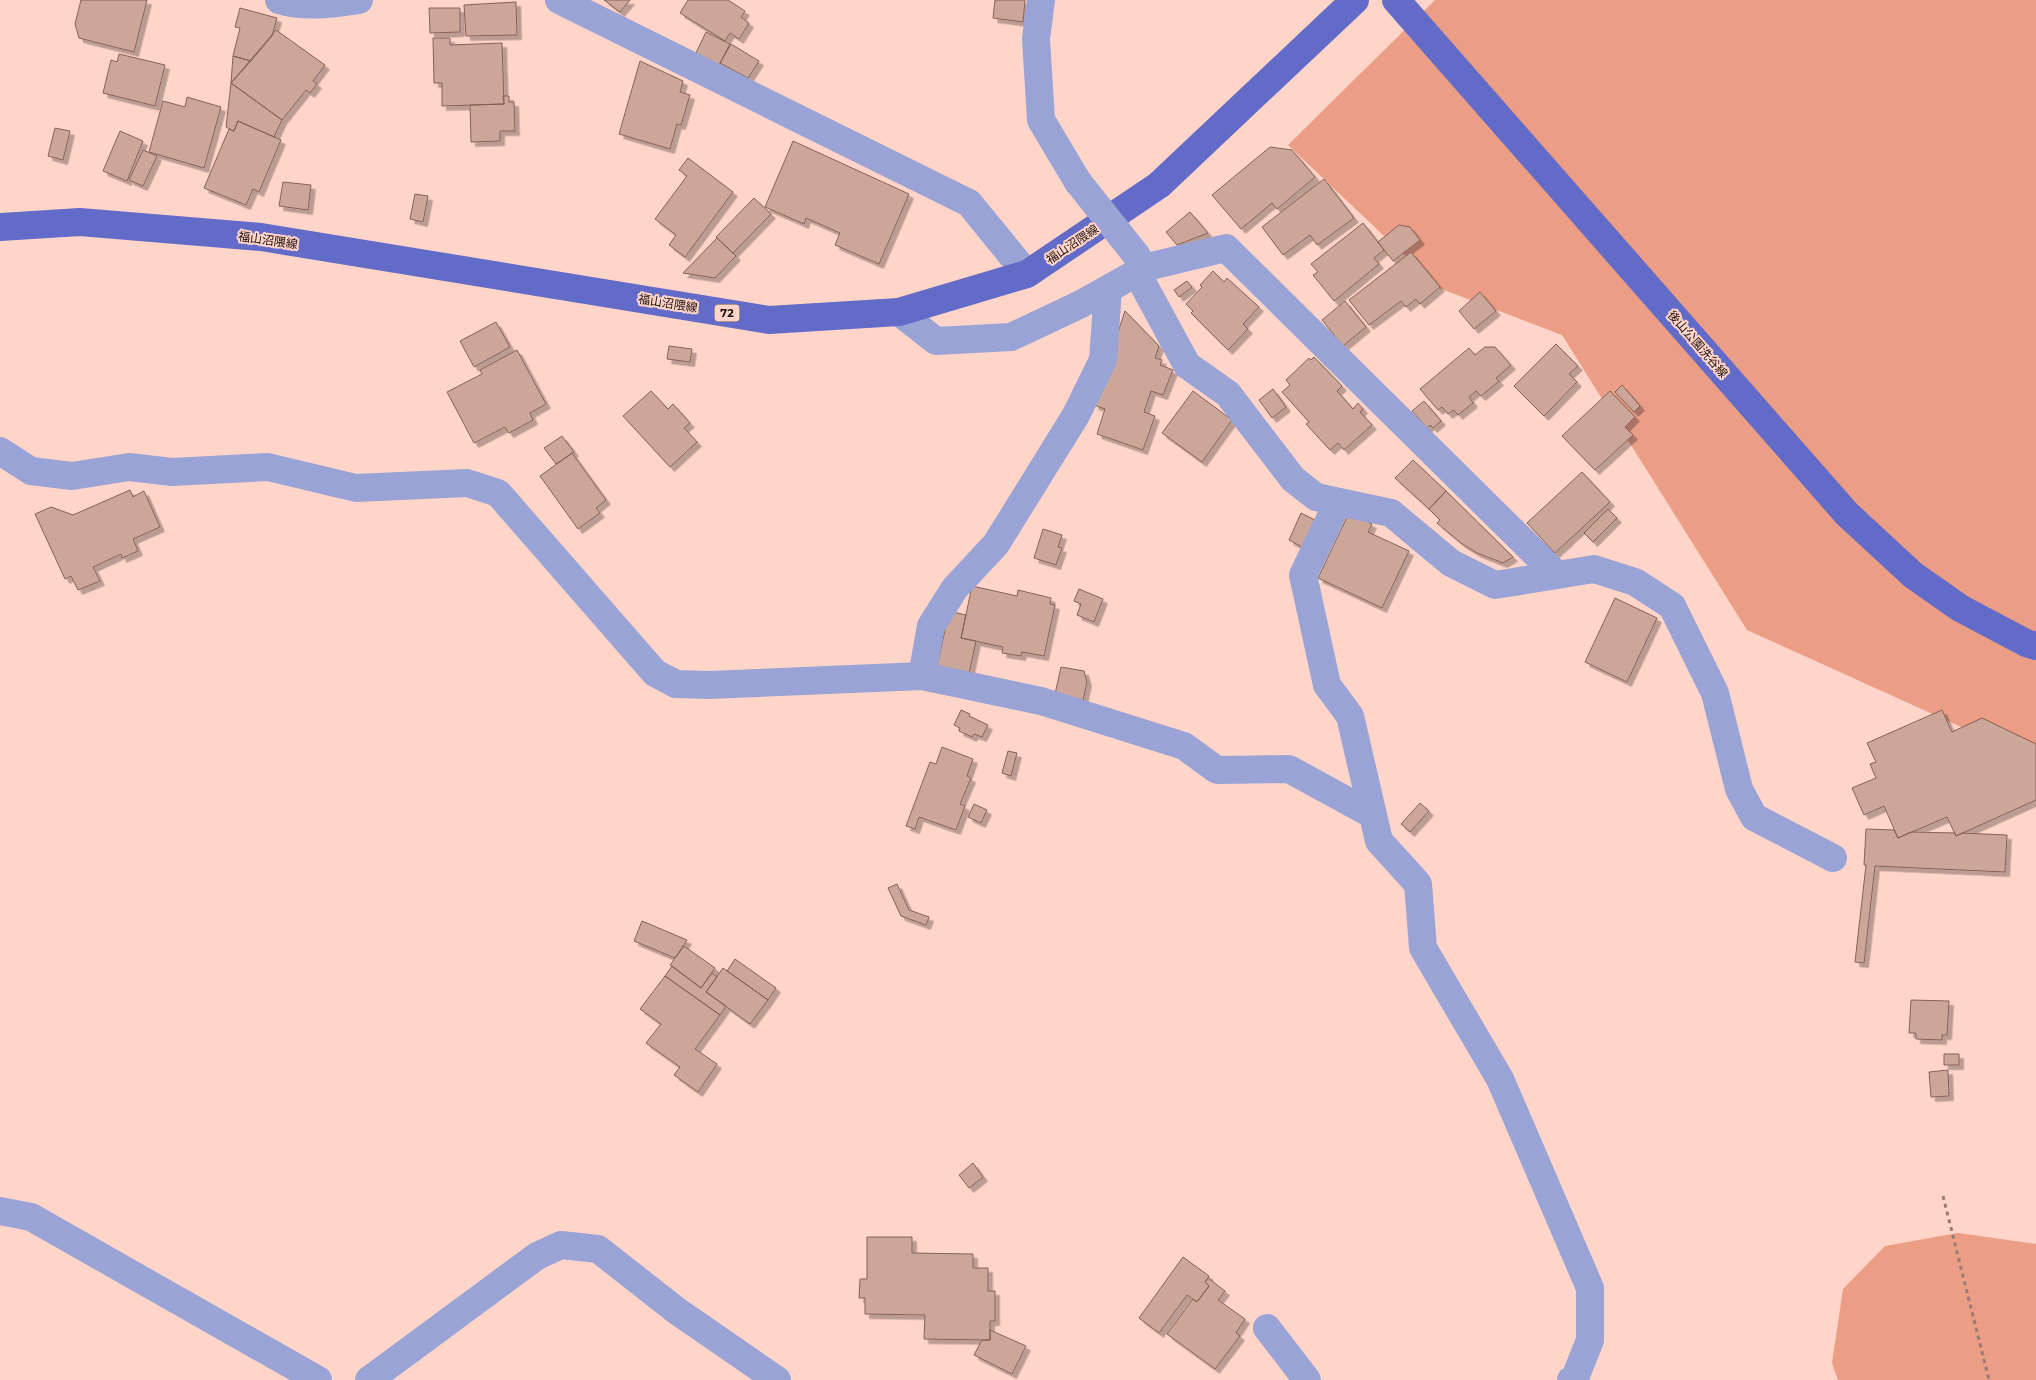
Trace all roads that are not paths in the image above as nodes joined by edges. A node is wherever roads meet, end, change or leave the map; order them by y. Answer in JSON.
{"nodes":[{"id":1,"x":279,"y":0,"type":"edge"},
{"id":2,"x":359,"y":0,"type":"edge"},
{"id":3,"x":559,"y":0,"type":"edge"},
{"id":4,"x":1041,"y":0,"type":"edge"},
{"id":5,"x":1355,"y":0,"type":"edge"},
{"id":6,"x":1396,"y":0,"type":"edge"},
{"id":7,"x":0,"y":227,"type":"edge"},
{"id":8,"x":1140,"y":266,"type":"junction"},
{"id":9,"x":1027,"y":274,"type":"junction"},
{"id":10,"x":1108,"y":289,"type":"junction"},
{"id":11,"x":899,"y":312,"type":"junction"},
{"id":12,"x":0,"y":451,"type":"edge"},
{"id":13,"x":1338,"y":502,"type":"junction"},
{"id":14,"x":1556,"y":574,"type":"junction"},
{"id":15,"x":2036,"y":646,"type":"edge"},
{"id":16,"x":922,"y":676,"type":"junction"},
{"id":17,"x":1373,"y":815,"type":"junction"},
{"id":18,"x":1833,"y":858,"type":"dead end"},
{"id":19,"x":0,"y":1211,"type":"edge"},
{"id":20,"x":1267,"y":1328,"type":"dead end"},
{"id":21,"x":318,"y":1380,"type":"edge"},
{"id":22,"x":369,"y":1380,"type":"edge"},
{"id":23,"x":777,"y":1380,"type":"edge"},
{"id":24,"x":1307,"y":1380,"type":"edge"},
{"id":25,"x":1572,"y":1380,"type":"edge"}],
"edges":[{"from":1,"to":2,"type":"street"},
{"from":3,"to":9,"type":"street"},
{"from":4,"to":8,"type":"street","bridge":true},
{"from":5,"to":9,"type":"main road","name":"福山沼隈線","number":"72"},
{"from":6,"to":15,"type":"main road","name":"後山公園洗谷線"},
{"from":7,"to":11,"type":"main road","name":"福山沼隈線","number":"72"},
{"from":8,"to":10,"type":"street"},
{"from":8,"to":13,"type":"street"},
{"from":8,"to":14,"type":"street"},
{"from":9,"to":11,"type":"main road","name":"福山沼隈線","number":"72"},
{"from":10,"to":11,"type":"street"},
{"from":10,"to":16,"type":"street"},
{"from":12,"to":16,"type":"street"},
{"from":13,"to":14,"type":"street"},
{"from":13,"to":17,"type":"street"},
{"from":14,"to":18,"type":"street"},
{"from":16,"to":17,"type":"street"},
{"from":17,"to":25,"type":"street"},
{"from":19,"to":21,"type":"street"},
{"from":20,"to":24,"type":"street"},
{"from":22,"to":23,"type":"street"}]}
